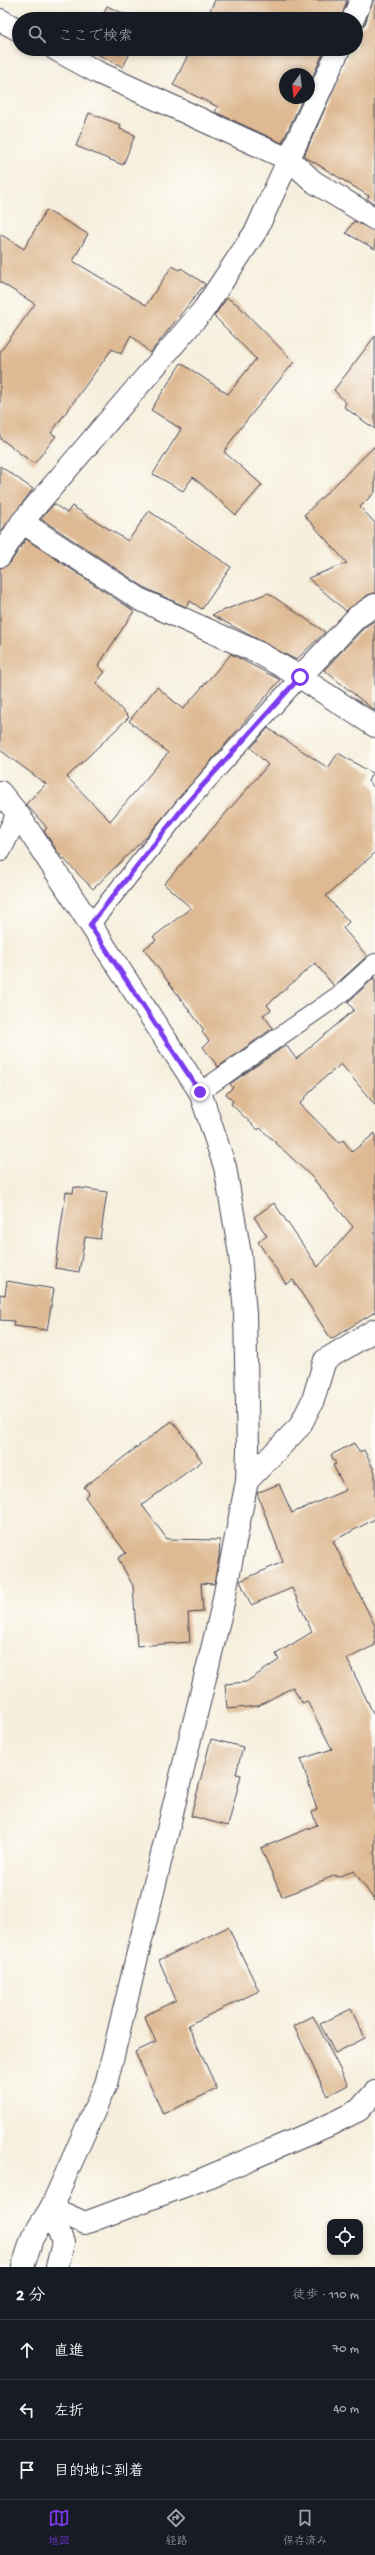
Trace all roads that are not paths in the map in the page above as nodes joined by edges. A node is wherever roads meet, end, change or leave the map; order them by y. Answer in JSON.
{"nodes":[{"id":1,"x":361,"y":0,"type":"edge"},
{"id":2,"x":356,"y":12,"type":"edge"},
{"id":3,"x":0,"y":20,"type":"edge"},
{"id":4,"x":12,"y":26,"type":"edge"},
{"id":5,"x":68,"y":56,"type":"edge"},
{"id":6,"x":336,"y":56,"type":"edge"},
{"id":7,"x":290,"y":160,"type":"junction"},
{"id":8,"x":375,"y":220,"type":"edge"},
{"id":9,"x":22,"y":522,"type":"junction"},
{"id":10,"x":0,"y":556,"type":"edge"},
{"id":11,"x":375,"y":606,"type":"edge"},
{"id":12,"x":300,"y":677,"type":"junction"},
{"id":13,"x":375,"y":726,"type":"edge"},
{"id":14,"x":0,"y":792,"type":"edge"},
{"id":15,"x":18,"y":814,"type":"junction"},
{"id":16,"x":0,"y":850,"type":"edge"},
{"id":17,"x":90,"y":925,"type":"junction"},
{"id":18,"x":375,"y":963,"type":"edge"},
{"id":19,"x":200,"y":1092,"type":"junction"},
{"id":20,"x":375,"y":1330,"type":"edge"},
{"id":21,"x":247,"y":1481,"type":"junction"},
{"id":22,"x":375,"y":2092,"type":"edge"},
{"id":23,"x":51,"y":2208,"type":"junction"},
{"id":24,"x":23,"y":2267,"type":"edge"},
{"id":25,"x":57,"y":2267,"type":"edge"}],
"edges":[{"from":1,"to":2,"type":"street"},
{"from":3,"to":4,"type":"street"},
{"from":5,"to":7,"type":"street"},
{"from":6,"to":7,"type":"street"},
{"from":7,"to":8,"type":"street"},
{"from":7,"to":9,"type":"street"},
{"from":9,"to":10,"type":"street"},
{"from":9,"to":12,"type":"street"},
{"from":11,"to":12,"type":"street"},
{"from":12,"to":13,"type":"street"},
{"from":12,"to":17,"type":"lane"},
{"from":14,"to":15,"type":"street"},
{"from":15,"to":16,"type":"street"},
{"from":15,"to":17,"type":"street"},
{"from":17,"to":19,"type":"street"},
{"from":18,"to":19,"type":"lane"},
{"from":19,"to":21,"type":"street"},
{"from":20,"to":21,"type":"street"},
{"from":21,"to":23,"type":"street"},
{"from":22,"to":23,"type":"street"},
{"from":23,"to":24,"type":"street"},
{"from":23,"to":25,"type":"street"}]}
